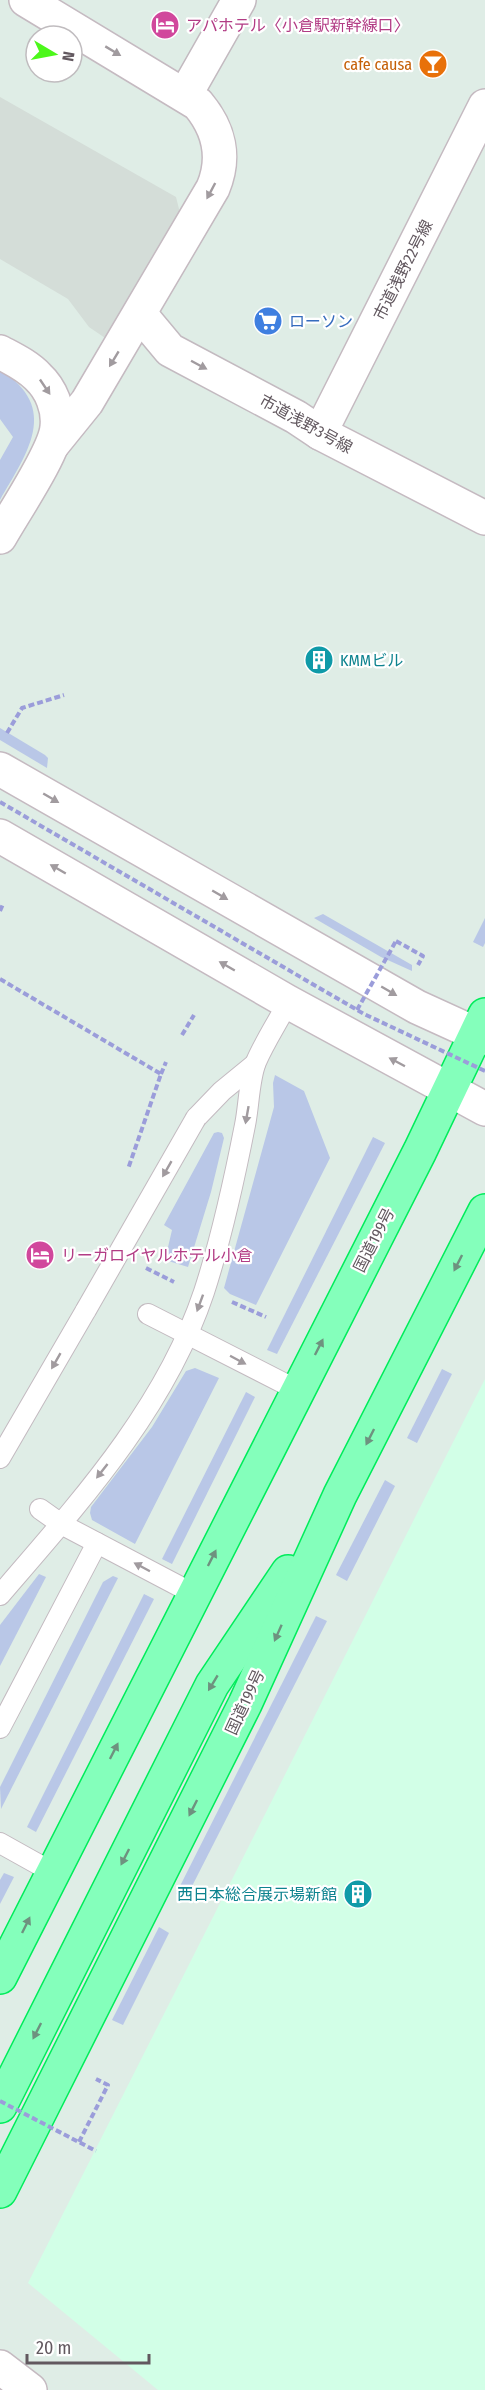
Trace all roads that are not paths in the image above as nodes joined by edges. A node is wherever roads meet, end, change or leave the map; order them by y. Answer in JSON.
{"nodes":[{"id":1,"x":26,"y":0,"type":"edge"},
{"id":2,"x":239,"y":0,"type":"edge"},
{"id":3,"x":185,"y":94,"type":"junction"},
{"id":4,"x":485,"y":106,"type":"edge"},
{"id":5,"x":140,"y":314,"type":"junction"},
{"id":6,"x":0,"y":352,"type":"edge"},
{"id":7,"x":320,"y":433,"type":"junction"},
{"id":8,"x":53,"y":444,"type":"junction"},
{"id":9,"x":485,"y":518,"type":"edge"},
{"id":10,"x":0,"y":537,"type":"edge"},
{"id":11,"x":0,"y":769,"type":"edge"},
{"id":12,"x":0,"y":836,"type":"edge"},
{"id":13,"x":288,"y":1002,"type":"junction"},
{"id":14,"x":482,"y":1029,"type":"edge"},
{"id":15,"x":255,"y":1064,"type":"junction"},
{"id":16,"x":448,"y":1090,"type":"junction"},
{"id":17,"x":485,"y":1109,"type":"edge"},
{"id":18,"x":485,"y":1211,"type":"edge"},
{"id":19,"x":148,"y":1314,"type":"dead end"},
{"id":20,"x":188,"y":1334,"type":"junction"},
{"id":21,"x":297,"y":1390,"type":"junction"},
{"id":22,"x":0,"y":1458,"type":"edge"},
{"id":23,"x":340,"y":1496,"type":"junction"},
{"id":24,"x":40,"y":1509,"type":"dead end"},
{"id":25,"x":61,"y":1524,"type":"junction"},
{"id":26,"x":97,"y":1544,"type":"junction"},
{"id":27,"x":194,"y":1594,"type":"junction"},
{"id":28,"x":0,"y":1595,"type":"edge"},
{"id":29,"x":0,"y":1728,"type":"edge"},
{"id":30,"x":0,"y":1843,"type":"edge"},
{"id":31,"x":52,"y":1872,"type":"junction"},
{"id":32,"x":0,"y":1977,"type":"edge"},
{"id":33,"x":0,"y":2104,"type":"edge"},
{"id":34,"x":0,"y":2191,"type":"edge"}],
"edges":[{"from":1,"to":3,"type":"street","one_way":true},
{"from":2,"to":3,"type":"street"},
{"from":3,"to":5,"type":"street","one_way":true},
{"from":4,"to":7,"type":"street","name":"市道浅野22号線"},
{"from":5,"to":7,"type":"street","name":"市道浅野3号線","one_way":true},
{"from":5,"to":8,"type":"street","one_way":true},
{"from":6,"to":8,"type":"street","one_way":true},
{"from":7,"to":9,"type":"street","name":"市道浅野3号線"},
{"from":8,"to":10,"type":"street"},
{"from":11,"to":14,"type":"street","one_way":true},
{"from":13,"to":12,"type":"street","one_way":true},
{"from":13,"to":15,"type":"lane"},
{"from":16,"to":13,"type":"street","one_way":true},
{"from":14,"to":16,"type":"highway","name":"国道199号"},
{"from":15,"to":20,"type":"lane","one_way":true},
{"from":15,"to":22,"type":"lane","one_way":true,"bridge":true},
{"from":16,"to":17,"type":"street"},
{"from":21,"to":16,"type":"highway","name":"国道199号","one_way":true},
{"from":18,"to":23,"type":"highway","name":"国道199号","one_way":true},
{"from":19,"to":20,"type":"lane"},
{"from":20,"to":21,"type":"lane","one_way":true},
{"from":20,"to":25,"type":"lane","one_way":true},
{"from":27,"to":21,"type":"highway","name":"国道199号","one_way":true},
{"from":23,"to":33,"type":"highway","one_way":true},
{"from":23,"to":34,"type":"highway","name":"国道199号","one_way":true},
{"from":24,"to":25,"type":"lane"},
{"from":25,"to":26,"type":"lane"},
{"from":25,"to":28,"type":"lane"},
{"from":27,"to":26,"type":"lane","one_way":true},
{"from":26,"to":29,"type":"lane"},
{"from":31,"to":27,"type":"highway","name":"国道199号","one_way":true},
{"from":30,"to":31,"type":"lane"},
{"from":32,"to":31,"type":"highway","name":"国道199号","one_way":true}]}
